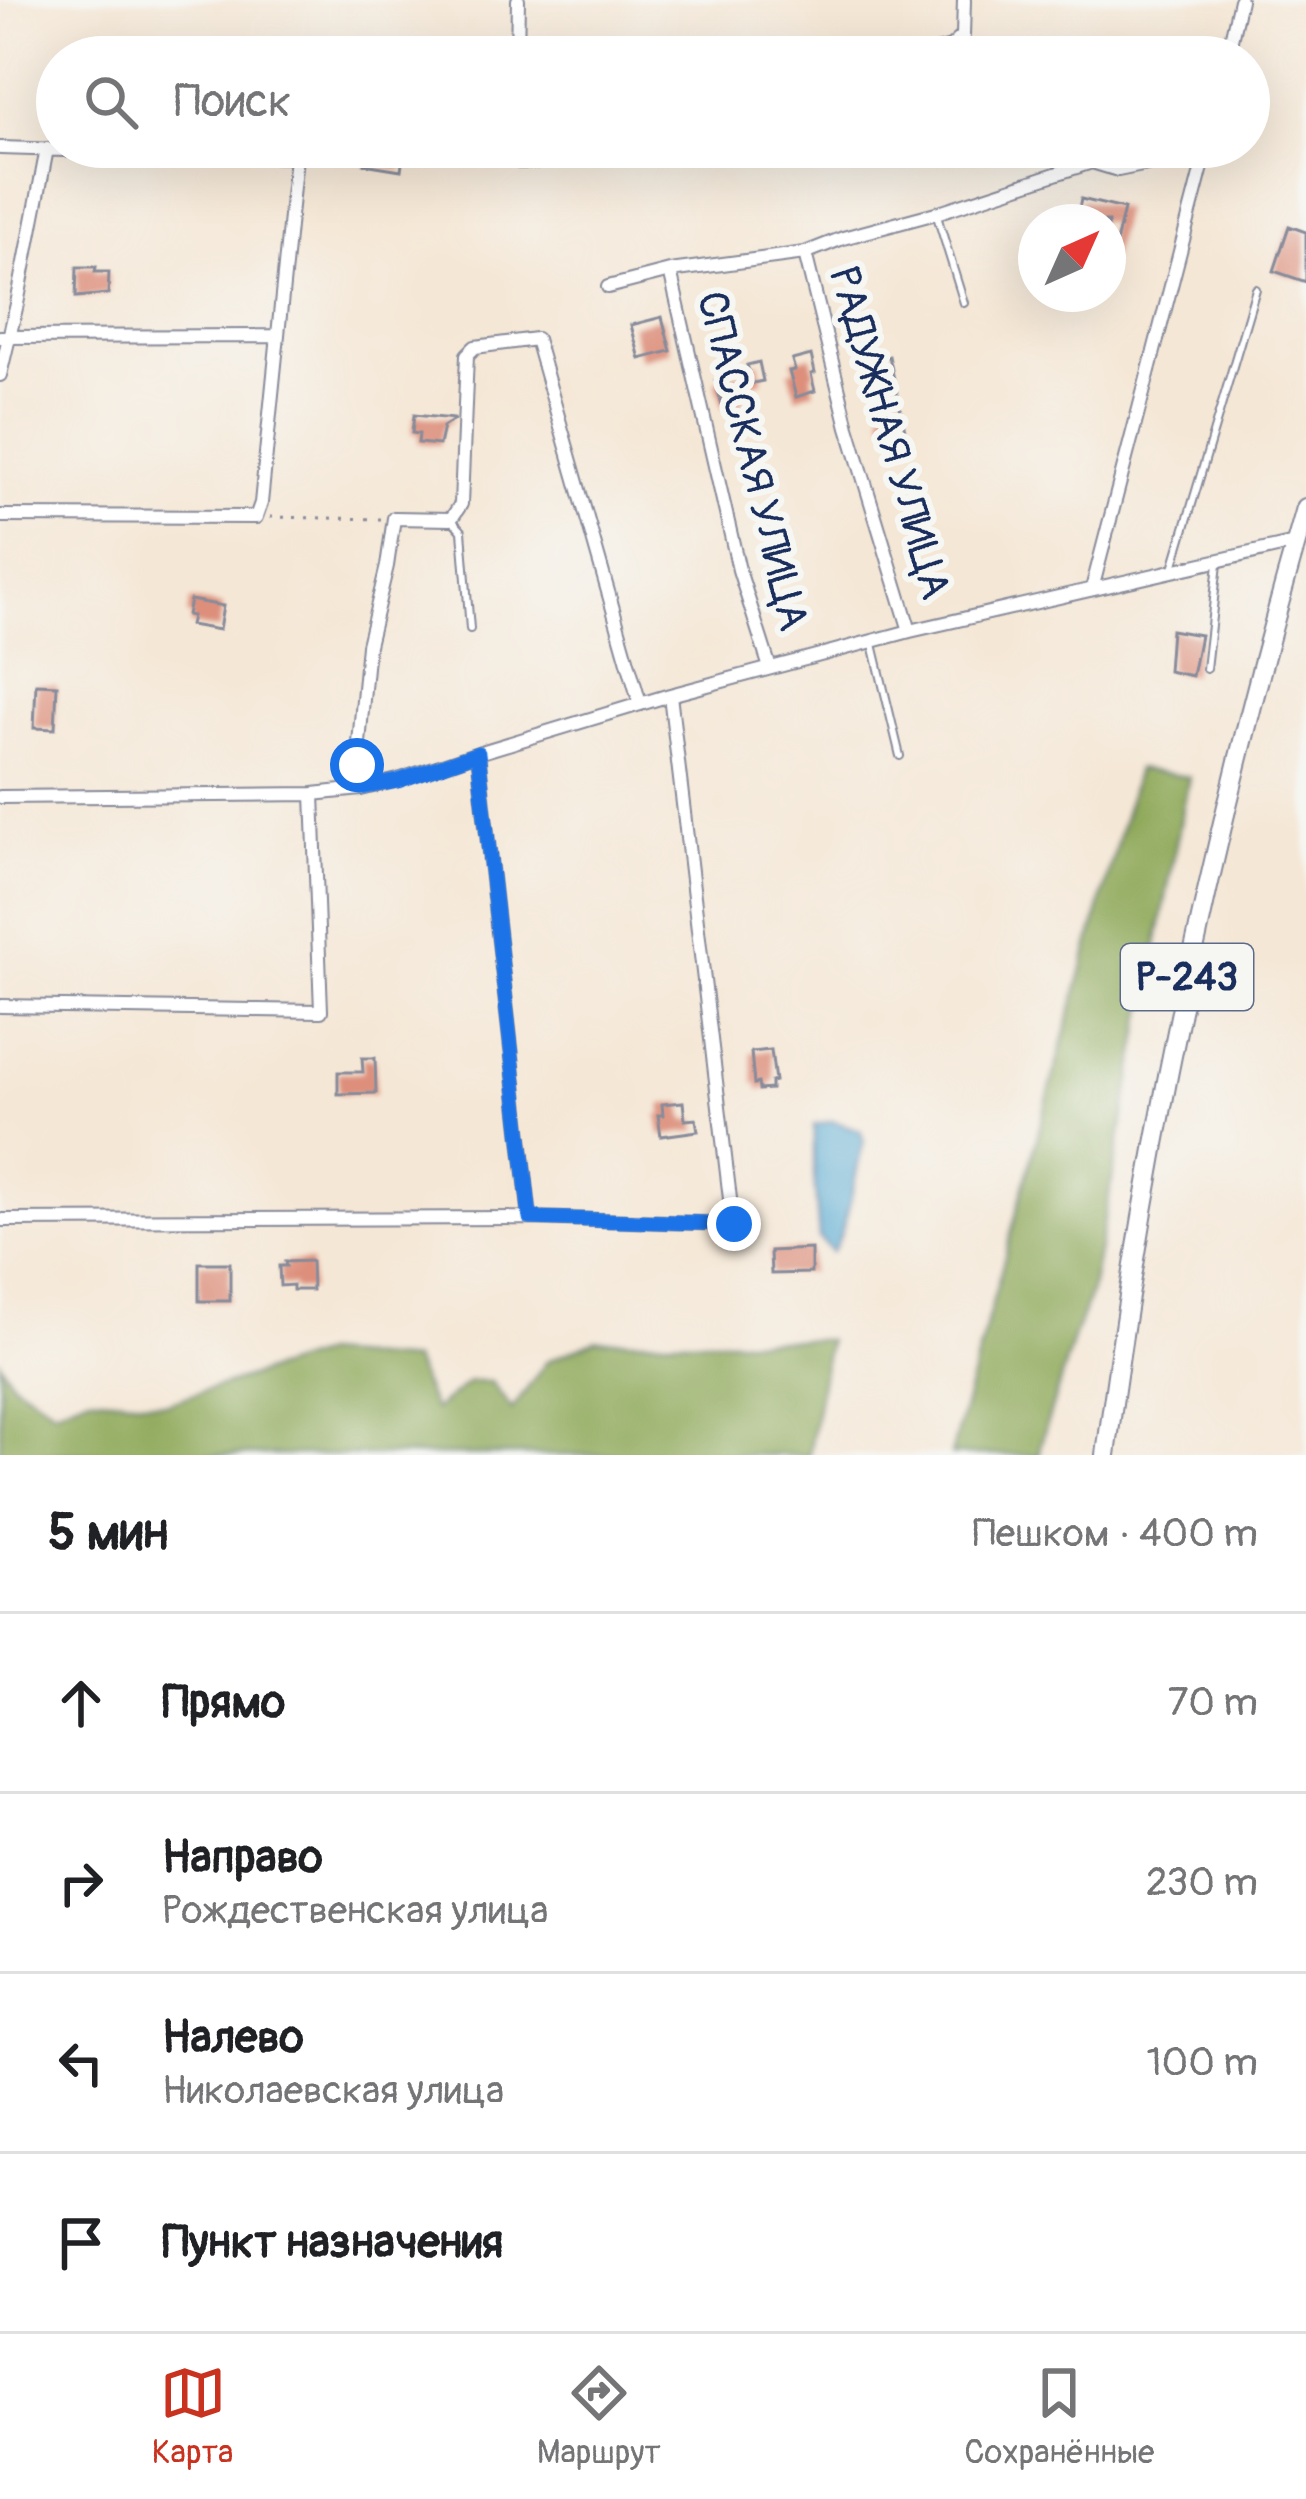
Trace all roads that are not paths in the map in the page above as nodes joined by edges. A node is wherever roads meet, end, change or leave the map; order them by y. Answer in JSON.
{"nodes":[{"id":1,"x":518,"y":0,"type":"edge"},
{"id":2,"x":964,"y":0,"type":"edge"},
{"id":3,"x":1240,"y":0,"type":"edge"},
{"id":4,"x":517,"y":36,"type":"edge"},
{"id":5,"x":963,"y":36,"type":"edge"},
{"id":6,"x":1232,"y":36,"type":"edge"},
{"id":7,"x":0,"y":148,"type":"edge"},
{"id":8,"x":36,"y":149,"type":"edge"},
{"id":9,"x":43,"y":168,"type":"edge"},
{"id":10,"x":295,"y":168,"type":"edge"},
{"id":11,"x":1074,"y":168,"type":"edge"},
{"id":12,"x":1201,"y":168,"type":"edge"},
{"id":13,"x":936,"y":213,"type":"junction"},
{"id":14,"x":805,"y":253,"type":"junction"},
{"id":15,"x":670,"y":271,"type":"junction"},
{"id":16,"x":608,"y":287,"type":"dead end"},
{"id":17,"x":1256,"y":289,"type":"dead end"},
{"id":18,"x":964,"y":303,"type":"dead end"},
{"id":19,"x":278,"y":336,"type":"junction"},
{"id":20,"x":4,"y":337,"type":"edge"},
{"id":21,"x":0,"y":375,"type":"edge"},
{"id":22,"x":1306,"y":508,"type":"edge"},
{"id":23,"x":0,"y":516,"type":"edge"},
{"id":24,"x":451,"y":519,"type":"junction"},
{"id":25,"x":1301,"y":542,"type":"edge"},
{"id":26,"x":1219,"y":561,"type":"junction"},
{"id":27,"x":1172,"y":572,"type":"junction"},
{"id":28,"x":1092,"y":589,"type":"junction"},
{"id":29,"x":470,"y":628,"type":"dead end"},
{"id":30,"x":910,"y":631,"type":"junction"},
{"id":31,"x":872,"y":641,"type":"junction"},
{"id":32,"x":770,"y":668,"type":"junction"},
{"id":33,"x":1206,"y":669,"type":"dead end"},
{"id":34,"x":670,"y":695,"type":"junction"},
{"id":35,"x":640,"y":704,"type":"junction"},
{"id":36,"x":478,"y":753,"type":"junction"},
{"id":37,"x":900,"y":756,"type":"dead end"},
{"id":38,"x":361,"y":788,"type":"junction"},
{"id":39,"x":313,"y":794,"type":"junction"},
{"id":40,"x":0,"y":796,"type":"edge"},
{"id":41,"x":0,"y":1006,"type":"edge"},
{"id":42,"x":530,"y":1218,"type":"junction"},
{"id":43,"x":0,"y":1220,"type":"edge"},
{"id":44,"x":1106,"y":1455,"type":"edge"}],
"edges":[{"from":1,"to":4,"type":"street"},
{"from":2,"to":5,"type":"street"},
{"from":3,"to":6,"type":"street"},
{"from":7,"to":8,"type":"street"},
{"from":9,"to":20,"type":"street"},
{"from":10,"to":19,"type":"street"},
{"from":11,"to":13,"type":"street","name":"СПАССКАЯ УЛИЦА"},
{"from":12,"to":28,"type":"street"},
{"from":13,"to":14,"type":"street","name":"СПАССКАЯ УЛИЦА"},
{"from":13,"to":18,"type":"lane"},
{"from":14,"to":15,"type":"street","name":"СПАССКАЯ УЛИЦА"},
{"from":14,"to":30,"type":"street","name":"РАДУЖНАЯ УЛИЦА"},
{"from":15,"to":16,"type":"street","name":"СПАССКАЯ УЛИЦА"},
{"from":15,"to":32,"type":"street","name":"СПАССКАЯ УЛИЦА"},
{"from":17,"to":27,"type":"lane"},
{"from":19,"to":20,"type":"street"},
{"from":19,"to":23,"type":"street"},
{"from":20,"to":21,"type":"street"},
{"from":22,"to":25,"type":"highway","number":"Р-243"},
{"from":24,"to":29,"type":"lane"},
{"from":24,"to":35,"type":"street"},
{"from":24,"to":38,"type":"street"},
{"from":25,"to":26,"type":"street"},
{"from":25,"to":44,"type":"highway","number":"Р-243"},
{"from":26,"to":27,"type":"street"},
{"from":26,"to":33,"type":"lane"},
{"from":27,"to":28,"type":"street"},
{"from":28,"to":30,"type":"street"},
{"from":30,"to":31,"type":"street"},
{"from":31,"to":32,"type":"street"},
{"from":31,"to":37,"type":"lane"},
{"from":32,"to":34,"type":"street"},
{"from":34,"to":35,"type":"street"},
{"from":34,"to":42,"type":"street"},
{"from":35,"to":36,"type":"street"},
{"from":36,"to":38,"type":"street"},
{"from":36,"to":42,"type":"street"},
{"from":38,"to":39,"type":"street"},
{"from":39,"to":40,"type":"street"},
{"from":39,"to":41,"type":"street"},
{"from":42,"to":43,"type":"street"}]}
